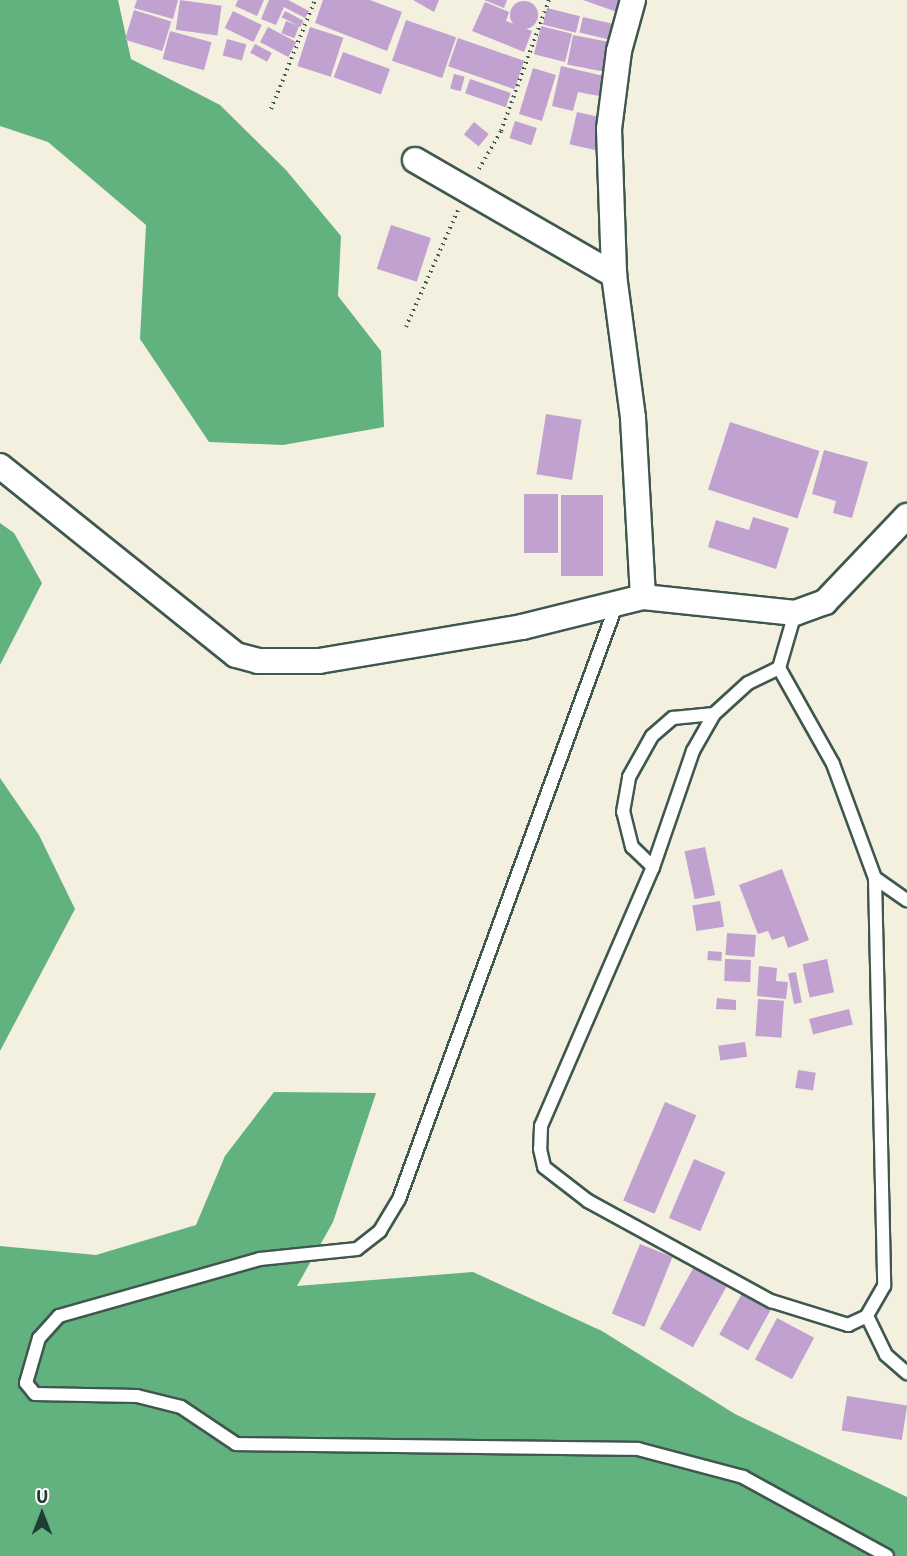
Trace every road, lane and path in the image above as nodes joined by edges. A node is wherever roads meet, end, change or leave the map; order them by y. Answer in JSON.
{"nodes":[{"id":1,"x":315,"y":0,"type":"edge"},
{"id":2,"x":549,"y":0,"type":"edge"},
{"id":3,"x":633,"y":0,"type":"edge"},
{"id":4,"x":271,"y":109,"type":"dead end"},
{"id":5,"x":415,"y":160,"type":"dead end"},
{"id":6,"x":465,"y":192,"type":"junction"},
{"id":7,"x":614,"y":275,"type":"junction"},
{"id":8,"x":406,"y":327,"type":"dead end"},
{"id":9,"x":0,"y":466,"type":"edge"},
{"id":10,"x":907,"y":516,"type":"edge"},
{"id":11,"x":643,"y":597,"type":"junction"},
{"id":12,"x":617,"y":603,"type":"junction"},
{"id":13,"x":795,"y":613,"type":"junction"},
{"id":14,"x":779,"y":668,"type":"junction"},
{"id":15,"x":714,"y":714,"type":"junction"},
{"id":16,"x":653,"y":867,"type":"junction"},
{"id":17,"x":875,"y":878,"type":"junction"},
{"id":18,"x":907,"y":900,"type":"edge"},
{"id":19,"x":867,"y":1316,"type":"junction"},
{"id":20,"x":907,"y":1373,"type":"edge"},
{"id":21,"x":887,"y":1556,"type":"edge"}],
"edges":[{"from":1,"to":4,"type":"path"},
{"from":2,"to":6,"type":"path"},
{"from":3,"to":7,"type":"street"},
{"from":5,"to":6,"type":"street"},
{"from":6,"to":7,"type":"street"},
{"from":6,"to":8,"type":"path"},
{"from":7,"to":11,"type":"street"},
{"from":9,"to":12,"type":"street"},
{"from":10,"to":13,"type":"street"},
{"from":11,"to":12,"type":"street"},
{"from":11,"to":13,"type":"street"},
{"from":12,"to":21,"type":"lane"},
{"from":13,"to":14,"type":"lane"},
{"from":14,"to":15,"type":"lane"},
{"from":14,"to":17,"type":"lane"},
{"from":15,"to":16,"type":"lane"},
{"from":15,"to":16,"type":"lane"},
{"from":16,"to":19,"type":"lane"},
{"from":17,"to":18,"type":"lane"},
{"from":17,"to":19,"type":"lane"},
{"from":19,"to":20,"type":"lane"}]}
